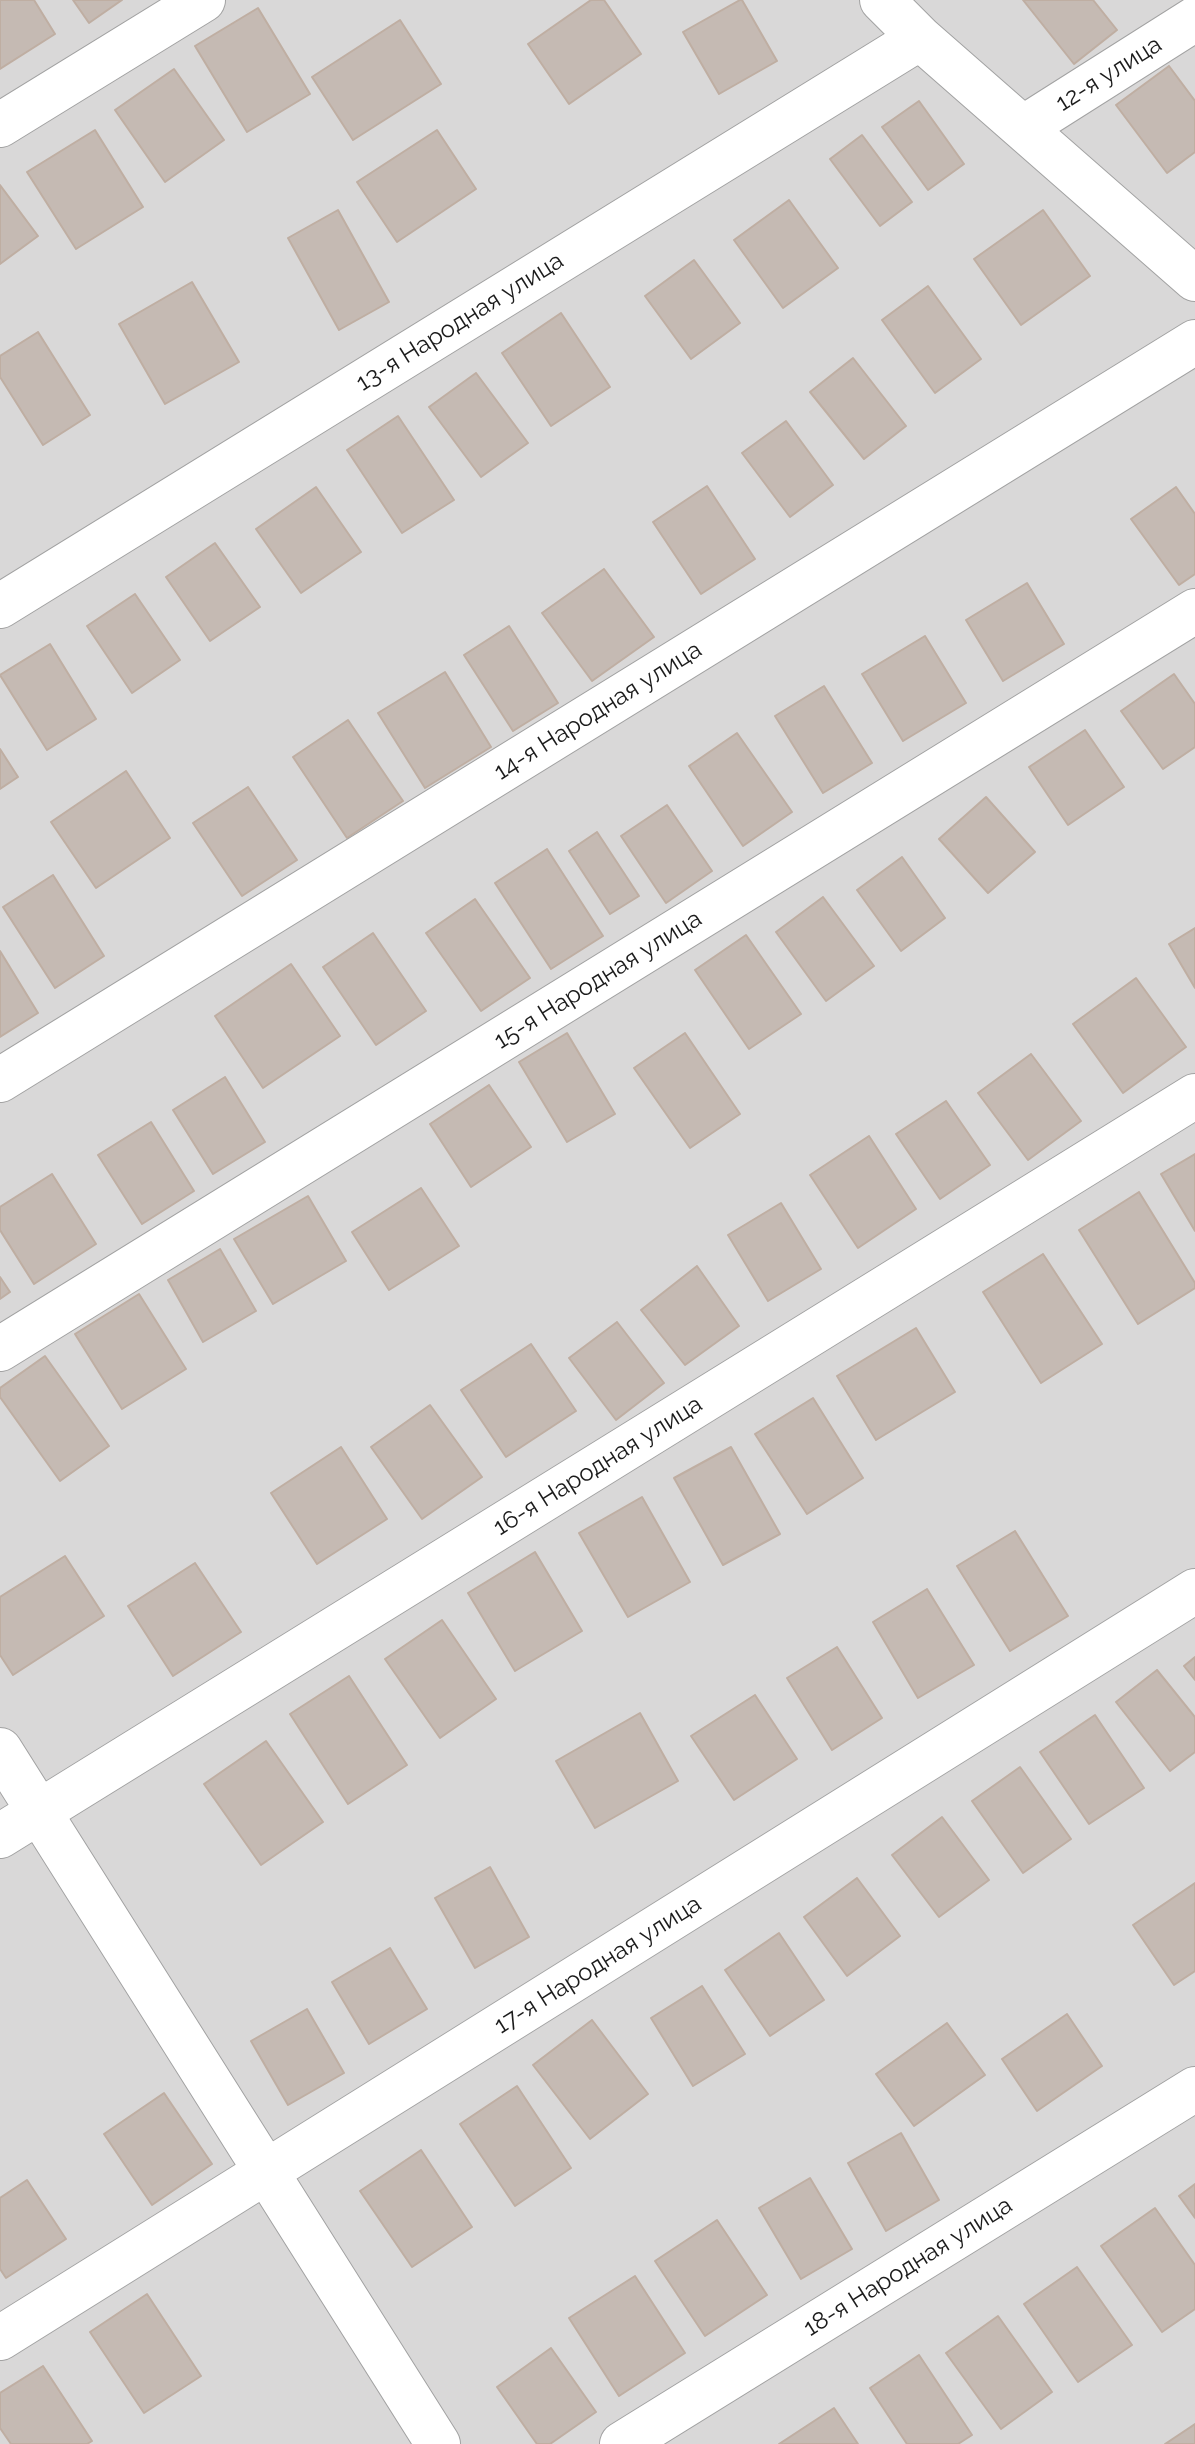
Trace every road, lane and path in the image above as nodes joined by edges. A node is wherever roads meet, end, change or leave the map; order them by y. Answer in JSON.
{"nodes":[{"id":1,"x":203,"y":0,"type":"edge"},
{"id":2,"x":882,"y":0,"type":"edge"},
{"id":3,"x":1195,"y":19,"type":"edge"},
{"id":4,"x":920,"y":38,"type":"junction"},
{"id":5,"x":0,"y":125,"type":"edge"},
{"id":6,"x":1023,"y":128,"type":"junction"},
{"id":7,"x":1195,"y":279,"type":"edge"},
{"id":8,"x":1195,"y":342,"type":"edge"},
{"id":9,"x":0,"y":606,"type":"edge"},
{"id":10,"x":1195,"y":611,"type":"edge"},
{"id":11,"x":0,"y":1080,"type":"edge"},
{"id":12,"x":1195,"y":1096,"type":"edge"},
{"id":13,"x":0,"y":1349,"type":"edge"},
{"id":14,"x":1195,"y":1591,"type":"edge"},
{"id":15,"x":0,"y":1750,"type":"edge"},
{"id":16,"x":38,"y":1813,"type":"junction"},
{"id":17,"x":0,"y":1836,"type":"edge"},
{"id":18,"x":1195,"y":2089,"type":"edge"},
{"id":19,"x":268,"y":2172,"type":"junction"},
{"id":20,"x":0,"y":2338,"type":"edge"},
{"id":21,"x":438,"y":2444,"type":"edge"},
{"id":22,"x":622,"y":2444,"type":"edge"}],
"edges":[{"from":1,"to":5,"type":"street"},
{"from":2,"to":4,"type":"street"},
{"from":3,"to":6,"type":"street","name":"12-я улица"},
{"from":4,"to":6,"type":"street"},
{"from":4,"to":9,"type":"street","name":"13-я Народная улица"},
{"from":6,"to":7,"type":"street"},
{"from":8,"to":11,"type":"street","name":"14-я Народная улица"},
{"from":10,"to":13,"type":"street","name":"15-я Народная улица"},
{"from":12,"to":16,"type":"street","name":"16-я Народная улица"},
{"from":14,"to":19,"type":"street","name":"17-я Народная улица"},
{"from":15,"to":16,"type":"street"},
{"from":16,"to":17,"type":"street","name":"16-я Народная улица"},
{"from":16,"to":19,"type":"street"},
{"from":18,"to":22,"type":"street","name":"18-я Народная улица"},
{"from":19,"to":20,"type":"street","name":"17-я Народная улица"},
{"from":19,"to":21,"type":"street"}]}
